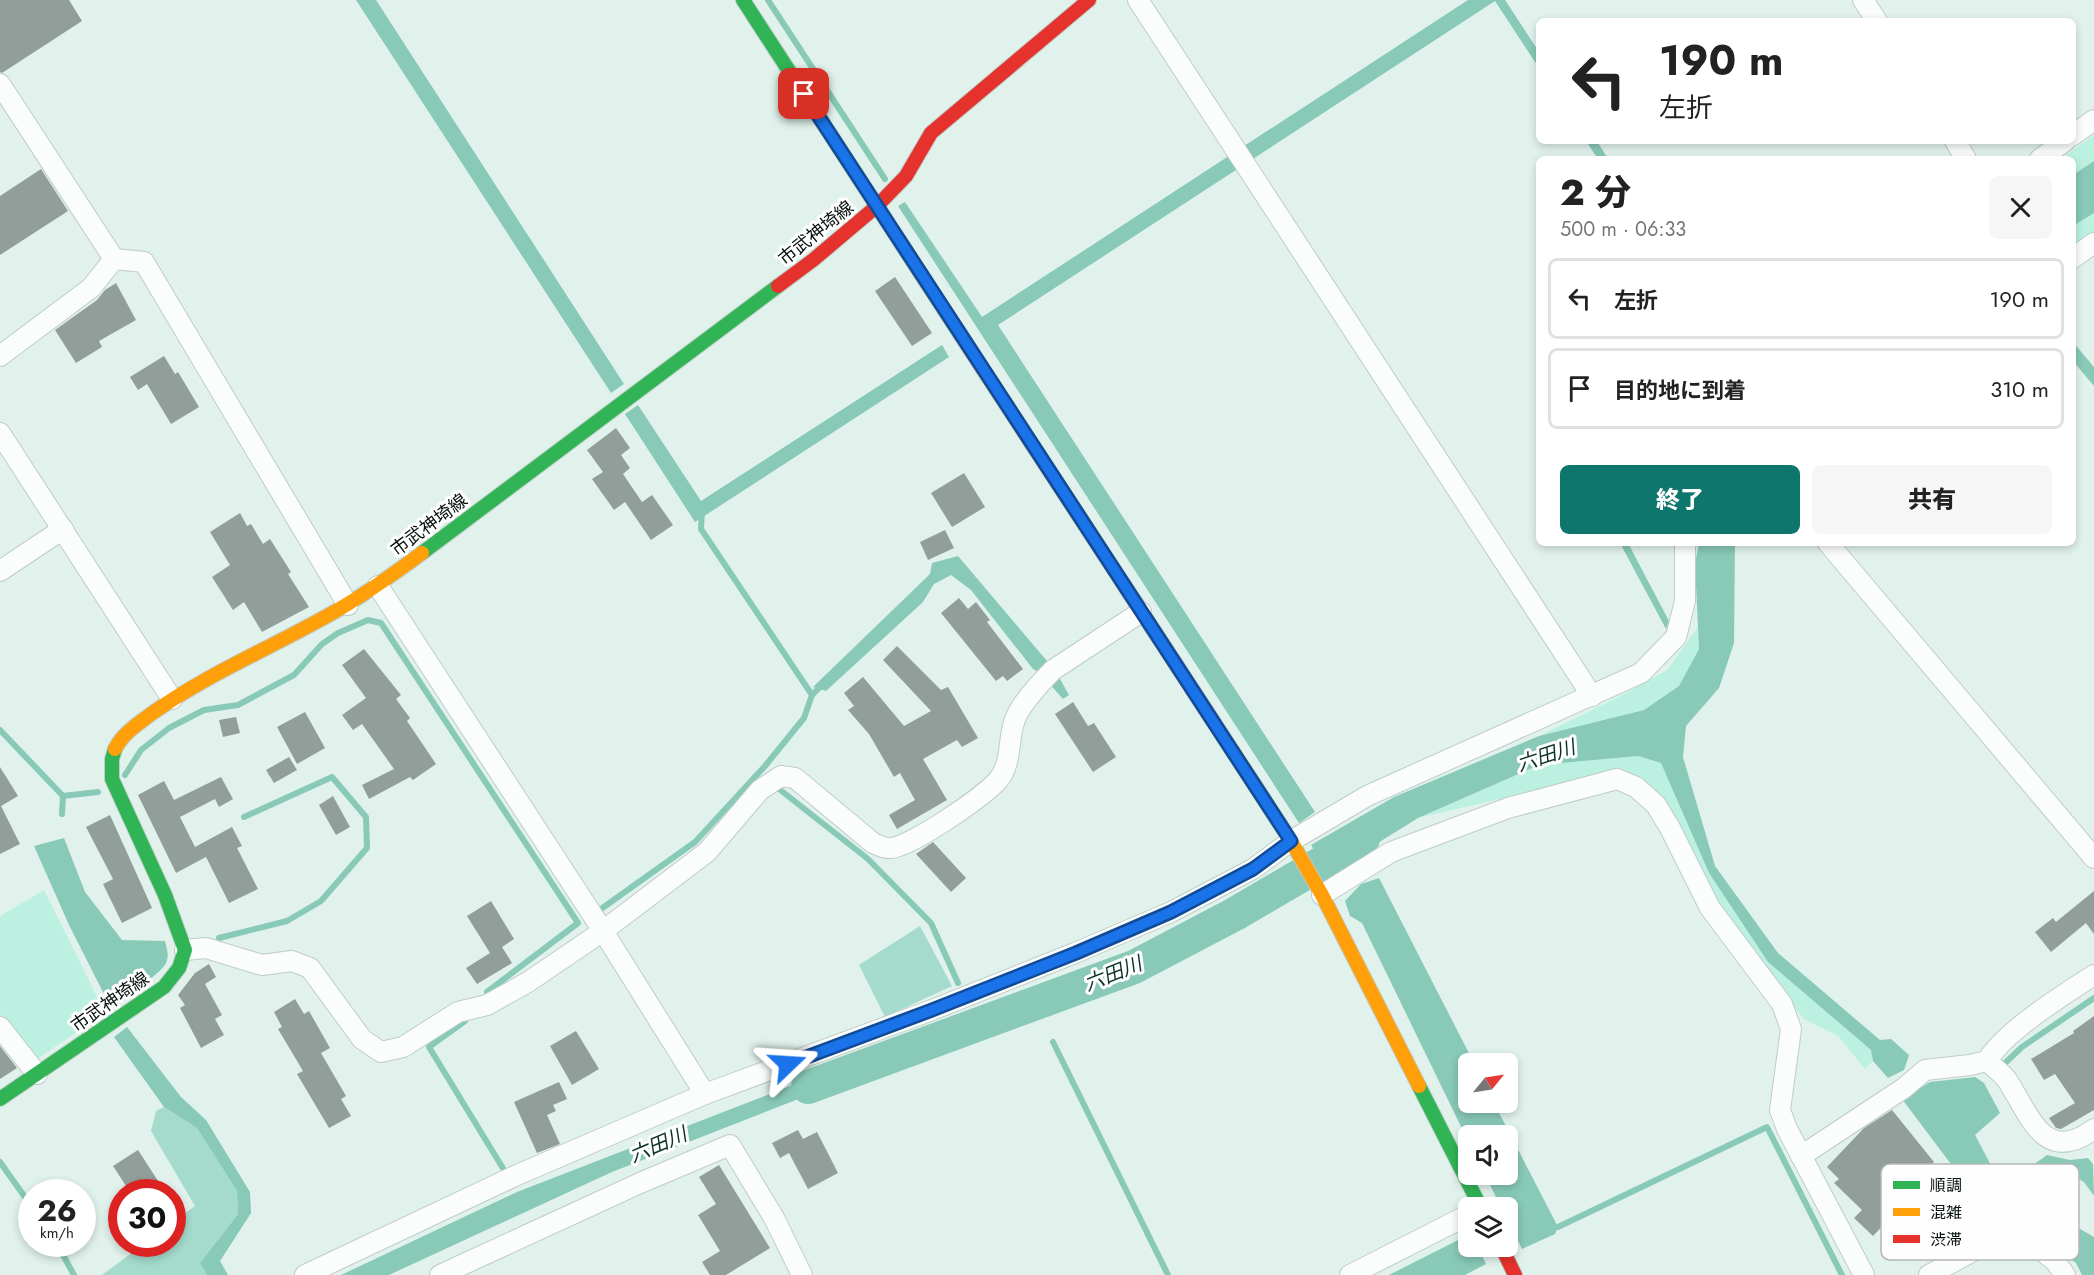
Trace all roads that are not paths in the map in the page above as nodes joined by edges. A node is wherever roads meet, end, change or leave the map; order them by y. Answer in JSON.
{"nodes":[{"id":1,"x":743,"y":0,"type":"edge"},
{"id":2,"x":1089,"y":0,"type":"edge"},
{"id":3,"x":1138,"y":0,"type":"edge"},
{"id":4,"x":1863,"y":0,"type":"edge"},
{"id":5,"x":1875,"y":18,"type":"edge"},
{"id":6,"x":0,"y":84,"type":"edge"},
{"id":7,"x":2094,"y":120,"type":"edge"},
{"id":8,"x":2076,"y":133,"type":"edge"},
{"id":9,"x":2061,"y":144,"type":"edge"},
{"id":10,"x":2044,"y":156,"type":"edge"},
{"id":11,"x":877,"y":206,"type":"junction"},
{"id":12,"x":2094,"y":243,"type":"edge"},
{"id":13,"x":2076,"y":256,"type":"edge"},
{"id":14,"x":114,"y":259,"type":"junction"},
{"id":15,"x":0,"y":356,"type":"edge"},
{"id":16,"x":0,"y":433,"type":"edge"},
{"id":17,"x":63,"y":529,"type":"junction"},
{"id":18,"x":1685,"y":546,"type":"edge"},
{"id":19,"x":1831,"y":546,"type":"edge"},
{"id":20,"x":0,"y":571,"type":"edge"},
{"id":21,"x":378,"y":586,"type":"junction"},
{"id":22,"x":348,"y":605,"type":"junction"},
{"id":23,"x":1141,"y":612,"type":"junction"},
{"id":24,"x":1592,"y":696,"type":"junction"},
{"id":25,"x":172,"y":699,"type":"junction"},
{"id":26,"x":1291,"y":841,"type":"junction"},
{"id":27,"x":2094,"y":858,"type":"edge"},
{"id":28,"x":1322,"y":895,"type":"junction"},
{"id":29,"x":603,"y":931,"type":"junction"},
{"id":30,"x":185,"y":950,"type":"junction"},
{"id":31,"x":2094,"y":975,"type":"edge"},
{"id":32,"x":0,"y":1027,"type":"edge"},
{"id":33,"x":1987,"y":1061,"type":"junction"},
{"id":34,"x":37,"y":1074,"type":"junction"},
{"id":35,"x":705,"y":1094,"type":"junction"},
{"id":36,"x":0,"y":1099,"type":"edge"},
{"id":37,"x":2094,"y":1129,"type":"edge"},
{"id":38,"x":1801,"y":1156,"type":"junction"},
{"id":39,"x":1475,"y":1197,"type":"edge"},
{"id":40,"x":1458,"y":1220,"type":"edge"},
{"id":41,"x":1506,"y":1257,"type":"edge"},
{"id":42,"x":1957,"y":1260,"type":"edge"},
{"id":43,"x":2054,"y":1260,"type":"edge"},
{"id":44,"x":305,"y":1275,"type":"edge"},
{"id":45,"x":441,"y":1275,"type":"edge"},
{"id":46,"x":802,"y":1275,"type":"edge"},
{"id":47,"x":1350,"y":1275,"type":"edge"},
{"id":48,"x":1515,"y":1275,"type":"edge"},
{"id":49,"x":1864,"y":1275,"type":"edge"},
{"id":50,"x":1929,"y":1275,"type":"edge"},
{"id":51,"x":2065,"y":1275,"type":"edge"}],
"edges":[{"from":1,"to":11,"type":"main road"},
{"from":2,"to":11,"type":"main road","name":"市武神埼線"},
{"from":3,"to":24,"type":"street"},
{"from":4,"to":5,"type":"street"},
{"from":6,"to":14,"type":"street"},
{"from":7,"to":8,"type":"street"},
{"from":9,"to":10,"type":"street"},
{"from":11,"to":21,"type":"main road","name":"市武神埼線"},
{"from":11,"to":23,"type":"main road"},
{"from":12,"to":13,"type":"street"},
{"from":14,"to":15,"type":"street"},
{"from":14,"to":22,"type":"street"},
{"from":16,"to":17,"type":"street"},
{"from":17,"to":20,"type":"street"},
{"from":17,"to":25,"type":"street"},
{"from":18,"to":24,"type":"street"},
{"from":19,"to":27,"type":"street"},
{"from":21,"to":22,"type":"main road","name":"市武神埼線"},
{"from":21,"to":29,"type":"street"},
{"from":22,"to":25,"type":"main road","name":"市武神埼線"},
{"from":23,"to":26,"type":"main road"},
{"from":23,"to":29,"type":"street"},
{"from":24,"to":26,"type":"street"},
{"from":25,"to":30,"type":"main road","name":"市武神埼線"},
{"from":26,"to":28,"type":"main road"},
{"from":26,"to":35,"type":"street"},
{"from":28,"to":38,"type":"street"},
{"from":28,"to":39,"type":"main road"},
{"from":29,"to":30,"type":"street"},
{"from":29,"to":35,"type":"street"},
{"from":30,"to":34,"type":"main road","name":"市武神埼線"},
{"from":31,"to":33,"type":"street"},
{"from":32,"to":34,"type":"street"},
{"from":33,"to":37,"type":"street"},
{"from":33,"to":38,"type":"street"},
{"from":34,"to":36,"type":"main road","name":"市武神埼線"},
{"from":35,"to":44,"type":"street"},
{"from":38,"to":49,"type":"street"},
{"from":40,"to":47,"type":"street"},
{"from":41,"to":48,"type":"main road"},
{"from":42,"to":50,"type":"street"},
{"from":43,"to":51,"type":"street"},
{"from":45,"to":46,"type":"street"}]}
